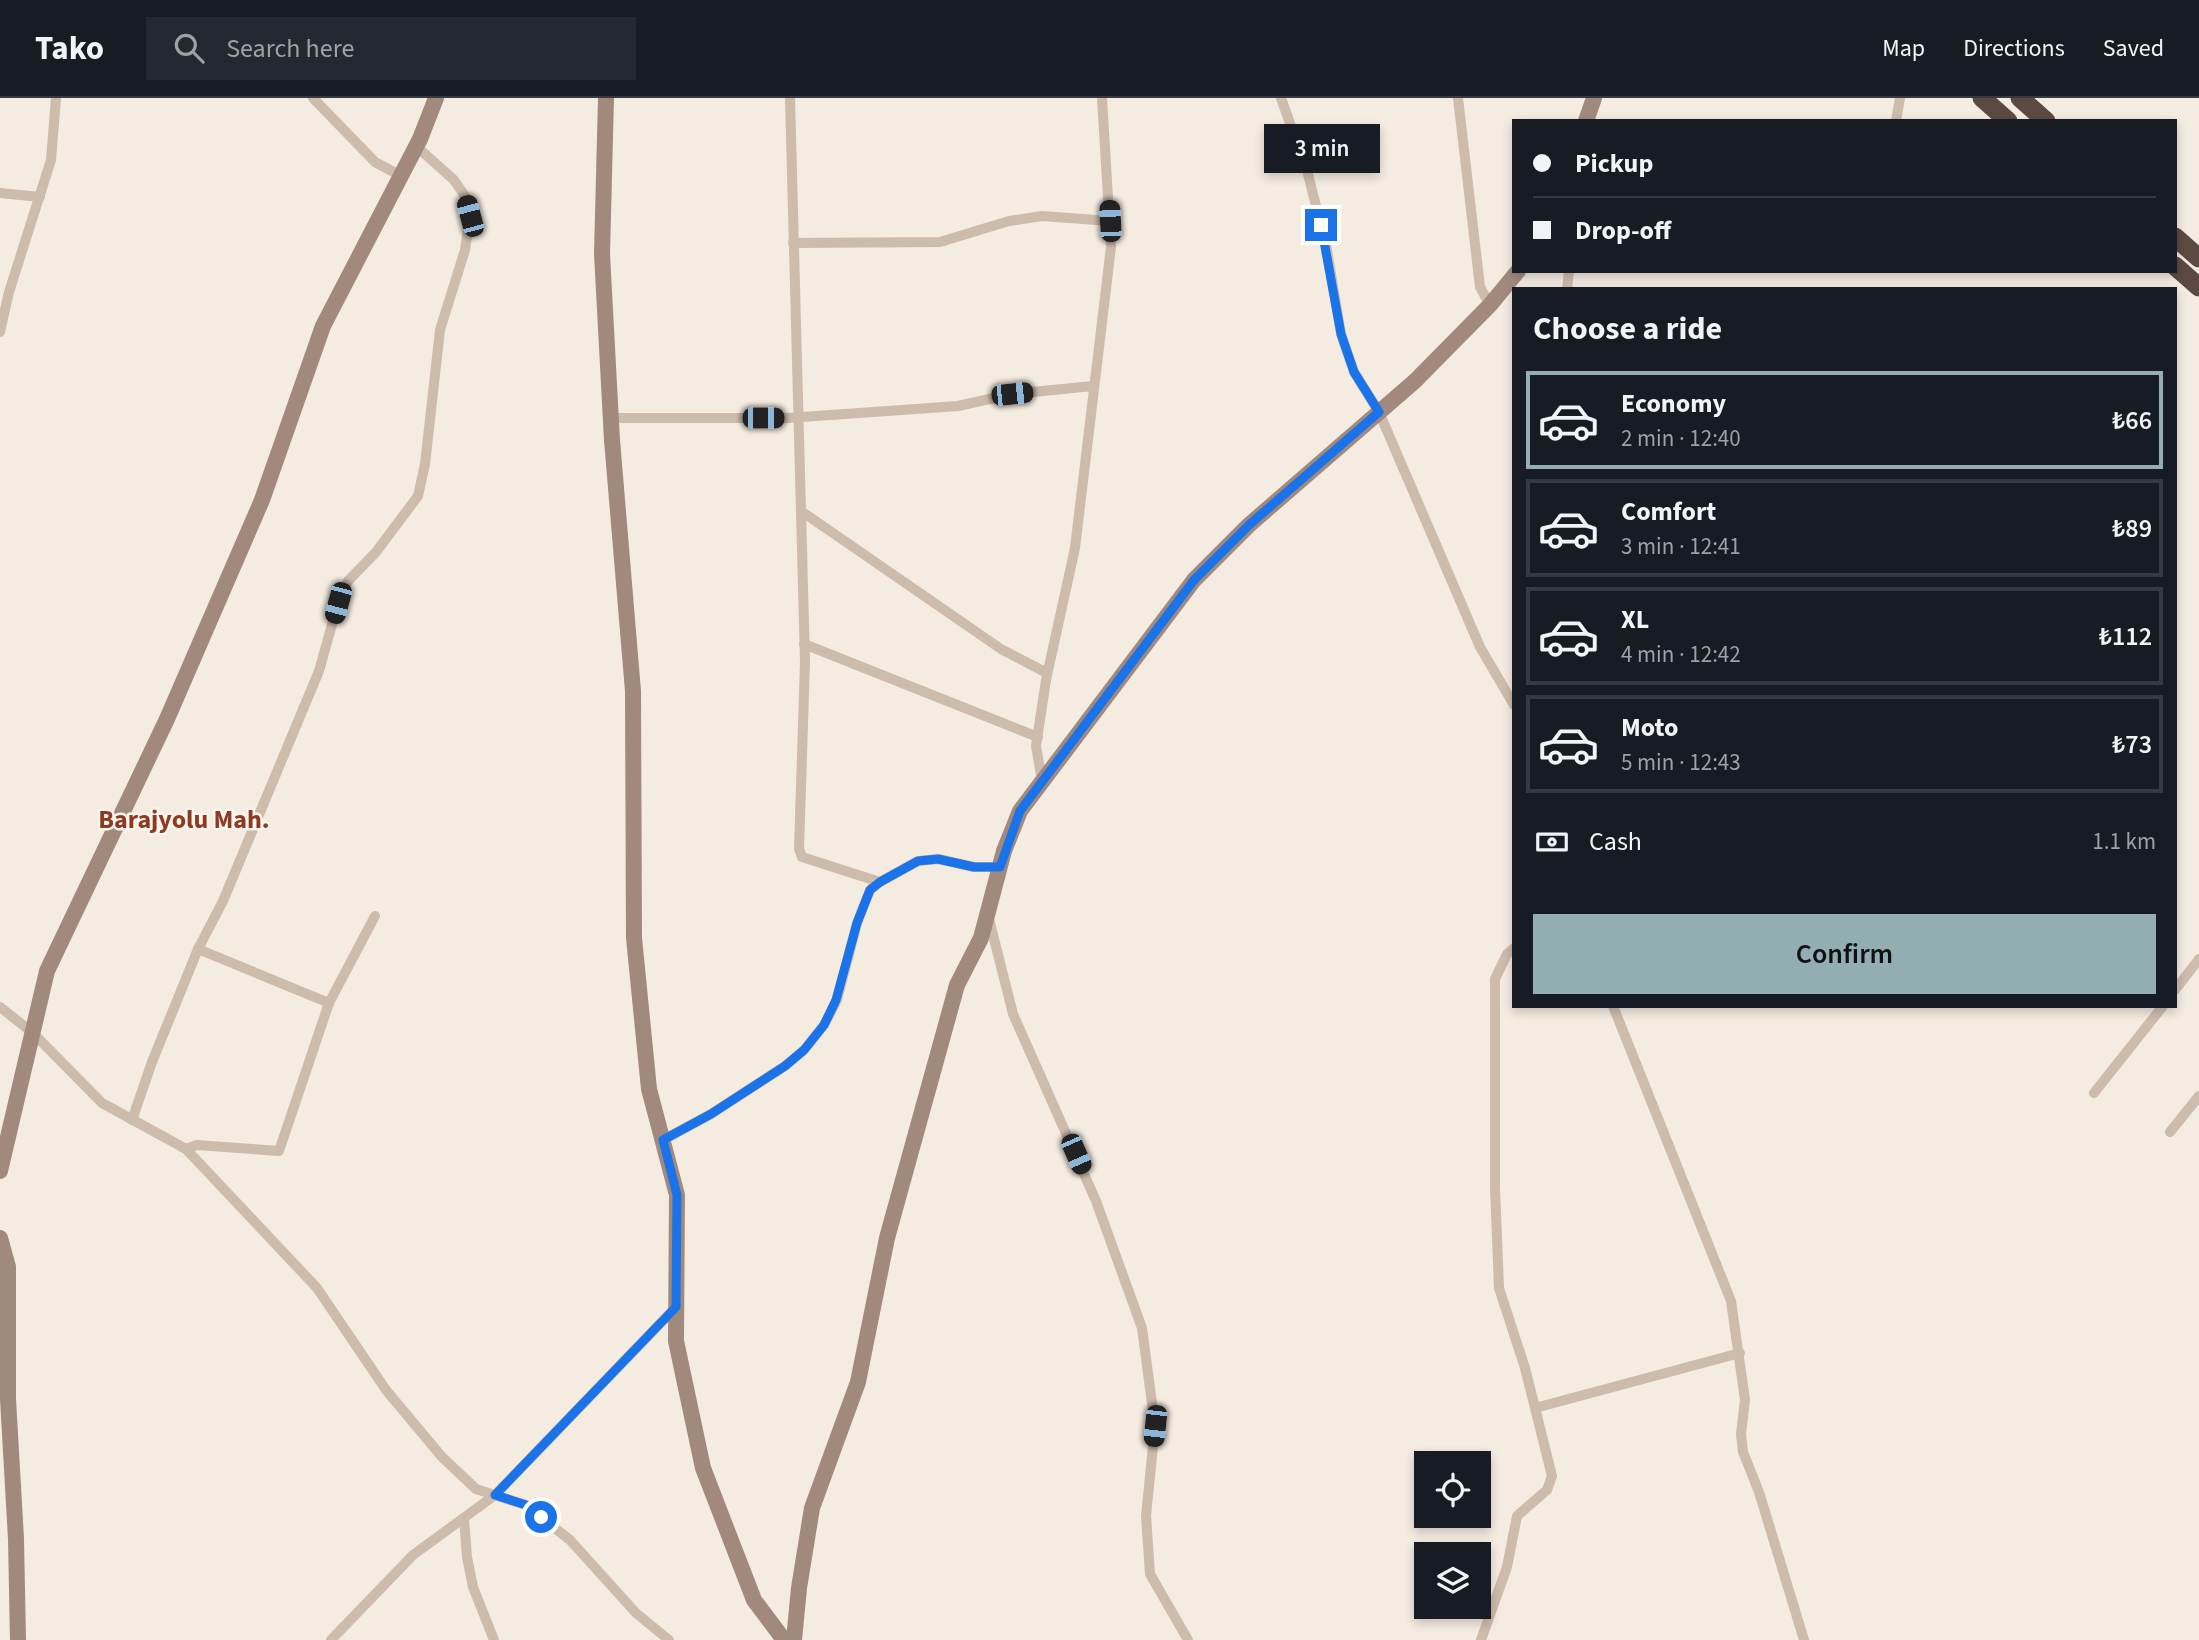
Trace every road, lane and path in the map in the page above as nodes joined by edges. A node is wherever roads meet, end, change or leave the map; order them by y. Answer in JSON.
{"nodes":[{"id":1,"x":56,"y":98,"type":"edge"},
{"id":2,"x":313,"y":98,"type":"edge"},
{"id":3,"x":436,"y":98,"type":"edge"},
{"id":4,"x":606,"y":98,"type":"edge"},
{"id":5,"x":790,"y":98,"type":"edge"},
{"id":6,"x":1102,"y":98,"type":"edge"},
{"id":7,"x":1281,"y":98,"type":"edge"},
{"id":8,"x":1458,"y":98,"type":"edge"},
{"id":9,"x":1594,"y":98,"type":"edge"},
{"id":10,"x":1900,"y":98,"type":"edge"},
{"id":11,"x":1982,"y":98,"type":"edge"},
{"id":12,"x":2026,"y":99,"type":"edge"},
{"id":13,"x":1588,"y":119,"type":"edge"},
{"id":14,"x":1895,"y":119,"type":"edge"},
{"id":15,"x":2006,"y":119,"type":"edge"},
{"id":16,"x":2044,"y":119,"type":"edge"},
{"id":17,"x":416,"y":146,"type":"junction"},
{"id":18,"x":401,"y":176,"type":"junction"},
{"id":19,"x":0,"y":193,"type":"edge"},
{"id":20,"x":40,"y":197,"type":"junction"},
{"id":21,"x":1110,"y":221,"type":"junction"},
{"id":22,"x":2177,"y":238,"type":"edge"},
{"id":23,"x":793,"y":243,"type":"junction"},
{"id":24,"x":2196,"y":250,"type":"edge"},
{"id":25,"x":2177,"y":269,"type":"edge"},
{"id":26,"x":1515,"y":273,"type":"edge"},
{"id":27,"x":2199,"y":287,"type":"edge"},
{"id":28,"x":1490,"y":305,"type":"junction"},
{"id":29,"x":0,"y":332,"type":"edge"},
{"id":30,"x":1093,"y":386,"type":"junction"},
{"id":31,"x":1379,"y":412,"type":"junction"},
{"id":32,"x":797,"y":417,"type":"junction"},
{"id":33,"x":611,"y":418,"type":"junction"},
{"id":34,"x":801,"y":511,"type":"junction"},
{"id":35,"x":804,"y":644,"type":"junction"},
{"id":36,"x":1047,"y":673,"type":"junction"},
{"id":37,"x":1512,"y":702,"type":"edge"},
{"id":38,"x":1038,"y":737,"type":"junction"},
{"id":39,"x":1042,"y":782,"type":"junction"},
{"id":40,"x":1000,"y":867,"type":"junction"},
{"id":41,"x":880,"y":882,"type":"junction"},
{"id":42,"x":988,"y":912,"type":"junction"},
{"id":43,"x":375,"y":916,"type":"dead end"},
{"id":44,"x":198,"y":949,"type":"junction"},
{"id":45,"x":1512,"y":950,"type":"edge"},
{"id":46,"x":2199,"y":958,"type":"edge"},
{"id":47,"x":2177,"y":987,"type":"edge"},
{"id":48,"x":329,"y":1003,"type":"junction"},
{"id":49,"x":0,"y":1007,"type":"edge"},
{"id":50,"x":1614,"y":1008,"type":"edge"},
{"id":51,"x":2160,"y":1008,"type":"edge"},
{"id":52,"x":33,"y":1032,"type":"junction"},
{"id":53,"x":2094,"y":1093,"type":"dead end"},
{"id":54,"x":2199,"y":1096,"type":"edge"},
{"id":55,"x":132,"y":1120,"type":"junction"},
{"id":56,"x":2170,"y":1132,"type":"dead end"},
{"id":57,"x":663,"y":1140,"type":"junction"},
{"id":58,"x":186,"y":1149,"type":"junction"},
{"id":59,"x":0,"y":1171,"type":"edge"},
{"id":60,"x":0,"y":1238,"type":"edge"},
{"id":61,"x":676,"y":1307,"type":"junction"},
{"id":62,"x":1740,"y":1353,"type":"junction"},
{"id":63,"x":1535,"y":1408,"type":"junction"},
{"id":64,"x":495,"y":1495,"type":"junction"},
{"id":65,"x":464,"y":1519,"type":"junction"},
{"id":66,"x":18,"y":1640,"type":"edge"},
{"id":67,"x":331,"y":1640,"type":"edge"},
{"id":68,"x":494,"y":1640,"type":"edge"},
{"id":69,"x":669,"y":1640,"type":"edge"},
{"id":70,"x":784,"y":1640,"type":"edge"},
{"id":71,"x":794,"y":1640,"type":"edge"},
{"id":72,"x":1188,"y":1640,"type":"edge"},
{"id":73,"x":1481,"y":1640,"type":"edge"},
{"id":74,"x":1804,"y":1640,"type":"edge"}],
"edges":[{"from":1,"to":20,"type":"street"},
{"from":2,"to":18,"type":"street"},
{"from":3,"to":17,"type":"street"},
{"from":4,"to":33,"type":"street"},
{"from":5,"to":23,"type":"street"},
{"from":6,"to":21,"type":"street"},
{"from":7,"to":31,"type":"street"},
{"from":8,"to":28,"type":"street"},
{"from":9,"to":13,"type":"street"},
{"from":10,"to":14,"type":"street"},
{"from":11,"to":15,"type":"highway"},
{"from":12,"to":16,"type":"highway"},
{"from":17,"to":18,"type":"street"},
{"from":17,"to":44,"type":"street"},
{"from":18,"to":52,"type":"street"},
{"from":19,"to":20,"type":"street"},
{"from":20,"to":29,"type":"street"},
{"from":21,"to":23,"type":"street"},
{"from":21,"to":30,"type":"street"},
{"from":22,"to":24,"type":"highway"},
{"from":23,"to":32,"type":"street"},
{"from":25,"to":27,"type":"highway"},
{"from":26,"to":28,"type":"street"},
{"from":28,"to":31,"type":"street"},
{"from":30,"to":32,"type":"street"},
{"from":30,"to":36,"type":"street"},
{"from":31,"to":37,"type":"street"},
{"from":31,"to":39,"type":"street"},
{"from":32,"to":33,"type":"street"},
{"from":32,"to":34,"type":"street"},
{"from":33,"to":57,"type":"street"},
{"from":34,"to":35,"type":"street"},
{"from":34,"to":36,"type":"street"},
{"from":35,"to":38,"type":"street"},
{"from":35,"to":41,"type":"street"},
{"from":36,"to":38,"type":"street"},
{"from":38,"to":39,"type":"street"},
{"from":39,"to":40,"type":"street"},
{"from":40,"to":41,"type":"street"},
{"from":40,"to":42,"type":"street"},
{"from":41,"to":57,"type":"street"},
{"from":42,"to":71,"type":"street"},
{"from":42,"to":72,"type":"street"},
{"from":43,"to":48,"type":"street"},
{"from":44,"to":48,"type":"street"},
{"from":44,"to":55,"type":"street"},
{"from":45,"to":63,"type":"street"},
{"from":46,"to":47,"type":"street"},
{"from":48,"to":58,"type":"street"},
{"from":49,"to":52,"type":"street"},
{"from":50,"to":62,"type":"street"},
{"from":51,"to":53,"type":"street"},
{"from":52,"to":55,"type":"street"},
{"from":52,"to":59,"type":"street"},
{"from":54,"to":56,"type":"street"},
{"from":55,"to":58,"type":"street"},
{"from":57,"to":61,"type":"street"},
{"from":58,"to":64,"type":"street"},
{"from":60,"to":66,"type":"street"},
{"from":61,"to":64,"type":"street"},
{"from":61,"to":70,"type":"street"},
{"from":62,"to":63,"type":"street"},
{"from":62,"to":74,"type":"street"},
{"from":63,"to":73,"type":"street"},
{"from":64,"to":65,"type":"street"},
{"from":64,"to":69,"type":"street"},
{"from":65,"to":67,"type":"street"},
{"from":65,"to":68,"type":"street"}]}
